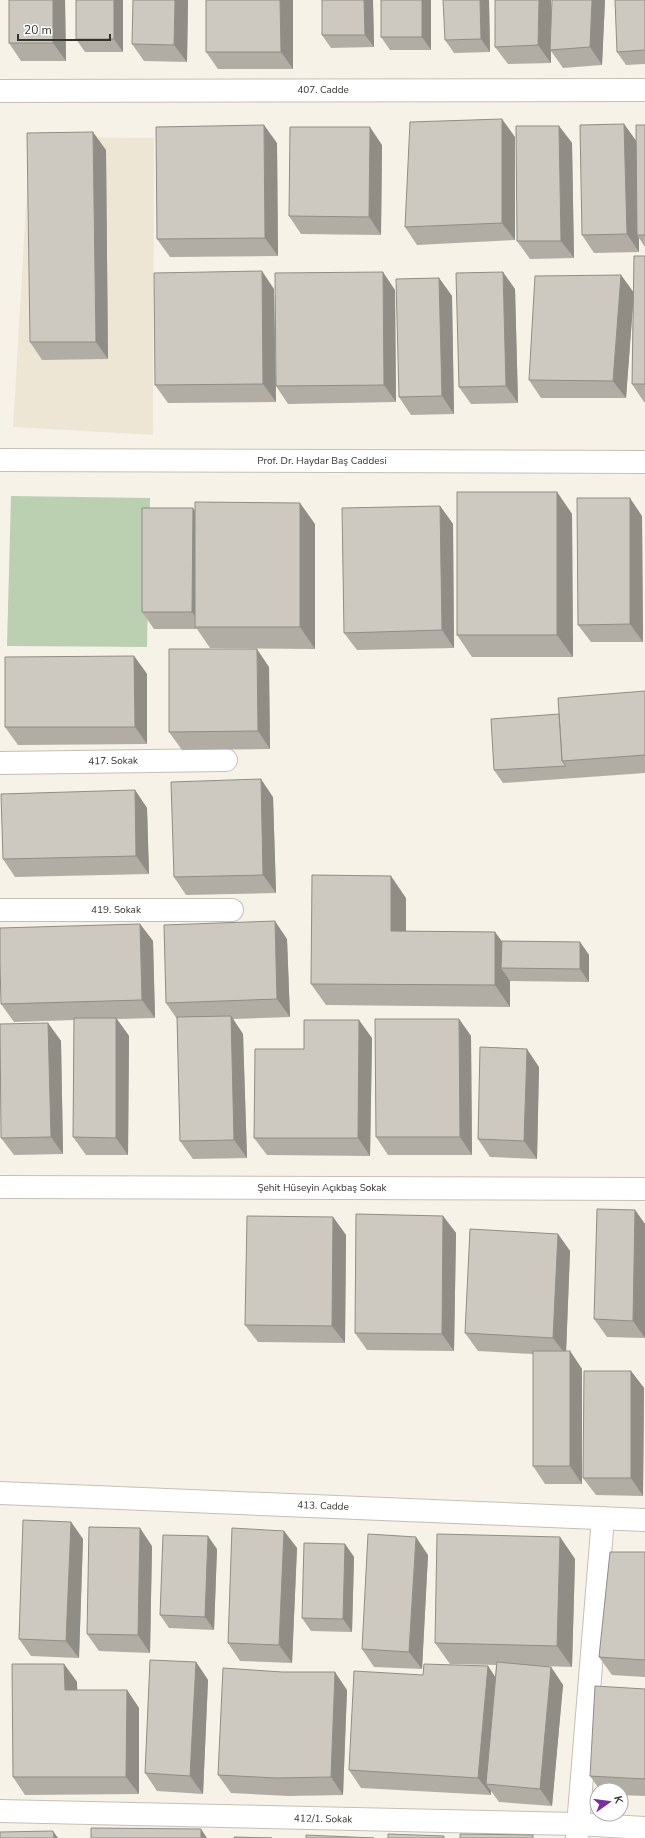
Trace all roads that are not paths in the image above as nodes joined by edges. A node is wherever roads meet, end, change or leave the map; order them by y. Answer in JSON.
{"nodes":[{"id":1,"x":645,"y":90,"type":"edge"},
{"id":2,"x":0,"y":91,"type":"edge"},
{"id":3,"x":0,"y":460,"type":"edge"},
{"id":4,"x":645,"y":462,"type":"edge"},
{"id":5,"x":226,"y":760,"type":"dead end"},
{"id":6,"x":0,"y":763,"type":"edge"},
{"id":7,"x":0,"y":910,"type":"edge"},
{"id":8,"x":232,"y":910,"type":"dead end"},
{"id":9,"x":0,"y":1187,"type":"edge"},
{"id":10,"x":645,"y":1189,"type":"edge"},
{"id":11,"x":0,"y":1493,"type":"edge"},
{"id":12,"x":603,"y":1518,"type":"junction"},
{"id":13,"x":645,"y":1520,"type":"edge"},
{"id":14,"x":0,"y":1812,"type":"edge"},
{"id":15,"x":645,"y":1828,"type":"edge"},
{"id":16,"x":577,"y":1831,"type":"edge"}],
"edges":[{"from":1,"to":2,"type":"street","name":"407. Cadde"},
{"from":3,"to":4,"type":"street","name":"Prof. Dr. Haydar Baş Caddesi"},
{"from":5,"to":6,"type":"street","name":"417. Sokak"},
{"from":7,"to":8,"type":"street","name":"419. Sokak"},
{"from":9,"to":10,"type":"street","name":"Şehit Hüseyin Açıkbaş Sokak"},
{"from":11,"to":12,"type":"street","name":"413. Cadde"},
{"from":12,"to":13,"type":"street","name":"413. Cadde"},
{"from":12,"to":16,"type":"street"},
{"from":14,"to":16,"type":"street","name":"412/1. Sokak"},
{"from":15,"to":16,"type":"street","name":"412/1. Sokak"}]}
